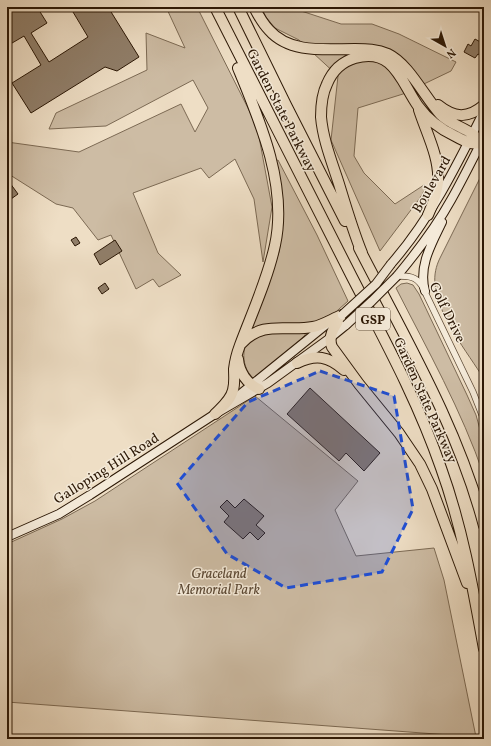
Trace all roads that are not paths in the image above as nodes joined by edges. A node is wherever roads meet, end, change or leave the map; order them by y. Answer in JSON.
{"nodes":[{"id":1,"x":214,"y":7,"type":"edge"},
{"id":2,"x":238,"y":7,"type":"edge"},
{"id":3,"x":254,"y":7,"type":"edge"},
{"id":4,"x":422,"y":91,"type":"junction"},
{"id":5,"x":484,"y":104,"type":"edge"},
{"id":6,"x":418,"y":106,"type":"junction"},
{"id":7,"x":484,"y":111,"type":"edge"},
{"id":8,"x":470,"y":138,"type":"junction"},
{"id":9,"x":482,"y":140,"type":"edge"},
{"id":10,"x":458,"y":189,"type":"junction"},
{"id":11,"x":428,"y":215,"type":"junction"},
{"id":12,"x":362,"y":253,"type":"junction"},
{"id":13,"x":391,"y":264,"type":"joint"},
{"id":14,"x":397,"y":276,"type":"junction"},
{"id":15,"x":376,"y":284,"type":"junction"},
{"id":16,"x":425,"y":291,"type":"junction"},
{"id":17,"x":342,"y":315,"type":"junction"},
{"id":18,"x":330,"y":338,"type":"junction"},
{"id":19,"x":238,"y":350,"type":"junction"},
{"id":20,"x":297,"y":363,"type":"junction"},
{"id":21,"x":358,"y":384,"type":"junction"},
{"id":22,"x":255,"y":387,"type":"junction"},
{"id":23,"x":215,"y":414,"type":"junction"},
{"id":24,"x":484,"y":420,"type":"edge"},
{"id":25,"x":484,"y":526,"type":"edge"},
{"id":26,"x":7,"y":537,"type":"edge"},
{"id":27,"x":480,"y":627,"type":"junction"},
{"id":28,"x":484,"y":649,"type":"edge"},
{"id":29,"x":7,"y":738,"type":"edge"},
{"id":30,"x":17,"y":739,"type":"edge"}],
"edges":[{"from":1,"to":19,"type":"highway"},
{"from":1,"to":27,"type":"highway","name":"Garden State Parkway","number":"GSP"},
{"from":2,"to":12,"type":"highway","name":"Garden State Parkway","number":"GSP"},
{"from":3,"to":4,"type":"highway"},
{"from":4,"to":5,"type":"highway"},
{"from":4,"to":8,"type":"highway"},
{"from":6,"to":8,"type":"highway"},
{"from":6,"to":11,"type":"highway"},
{"from":6,"to":12,"type":"highway"},
{"from":7,"to":8,"type":"main road","name":"Boulevard"},
{"from":8,"to":9,"type":"highway"},
{"from":8,"to":11,"type":"main road","name":"Boulevard"},
{"from":9,"to":10,"type":"main road","name":"Boulevard"},
{"from":10,"to":14,"type":"main road","name":"Boulevard"},
{"from":10,"to":16,"type":"main road"},
{"from":11,"to":13,"type":"main road","name":"Boulevard"},
{"from":12,"to":25,"type":"highway","name":"Garden State Parkway","number":"GSP"},
{"from":13,"to":15,"type":"main road","name":"Galloping Hill Road","bridge":true},
{"from":14,"to":15,"type":"main road","bridge":true},
{"from":14,"to":16,"type":"street","name":"Golf Drive"},
{"from":14,"to":18,"type":"main road","name":"Galloping Hill Road","bridge":true},
{"from":15,"to":17,"type":"main road","name":"Galloping Hill Road","bridge":true},
{"from":16,"to":24,"type":"street","name":"Golf Drive"},
{"from":17,"to":18,"type":"highway"},
{"from":17,"to":19,"type":"highway"},
{"from":17,"to":22,"type":"main road","name":"Galloping Hill Road"},
{"from":18,"to":20,"type":"main road","name":"Galloping Hill Road"},
{"from":18,"to":21,"type":"highway"},
{"from":19,"to":22,"type":"highway"},
{"from":19,"to":23,"type":"highway"},
{"from":20,"to":21,"type":"highway"},
{"from":20,"to":22,"type":"main road","name":"Galloping Hill Road"},
{"from":21,"to":27,"type":"highway"},
{"from":22,"to":23,"type":"main road","name":"Galloping Hill Road"},
{"from":23,"to":26,"type":"main road","name":"Galloping Hill Road"},
{"from":27,"to":28,"type":"highway","name":"Garden State Parkway","number":"GSP"},
{"from":29,"to":30,"type":"street"}]}
